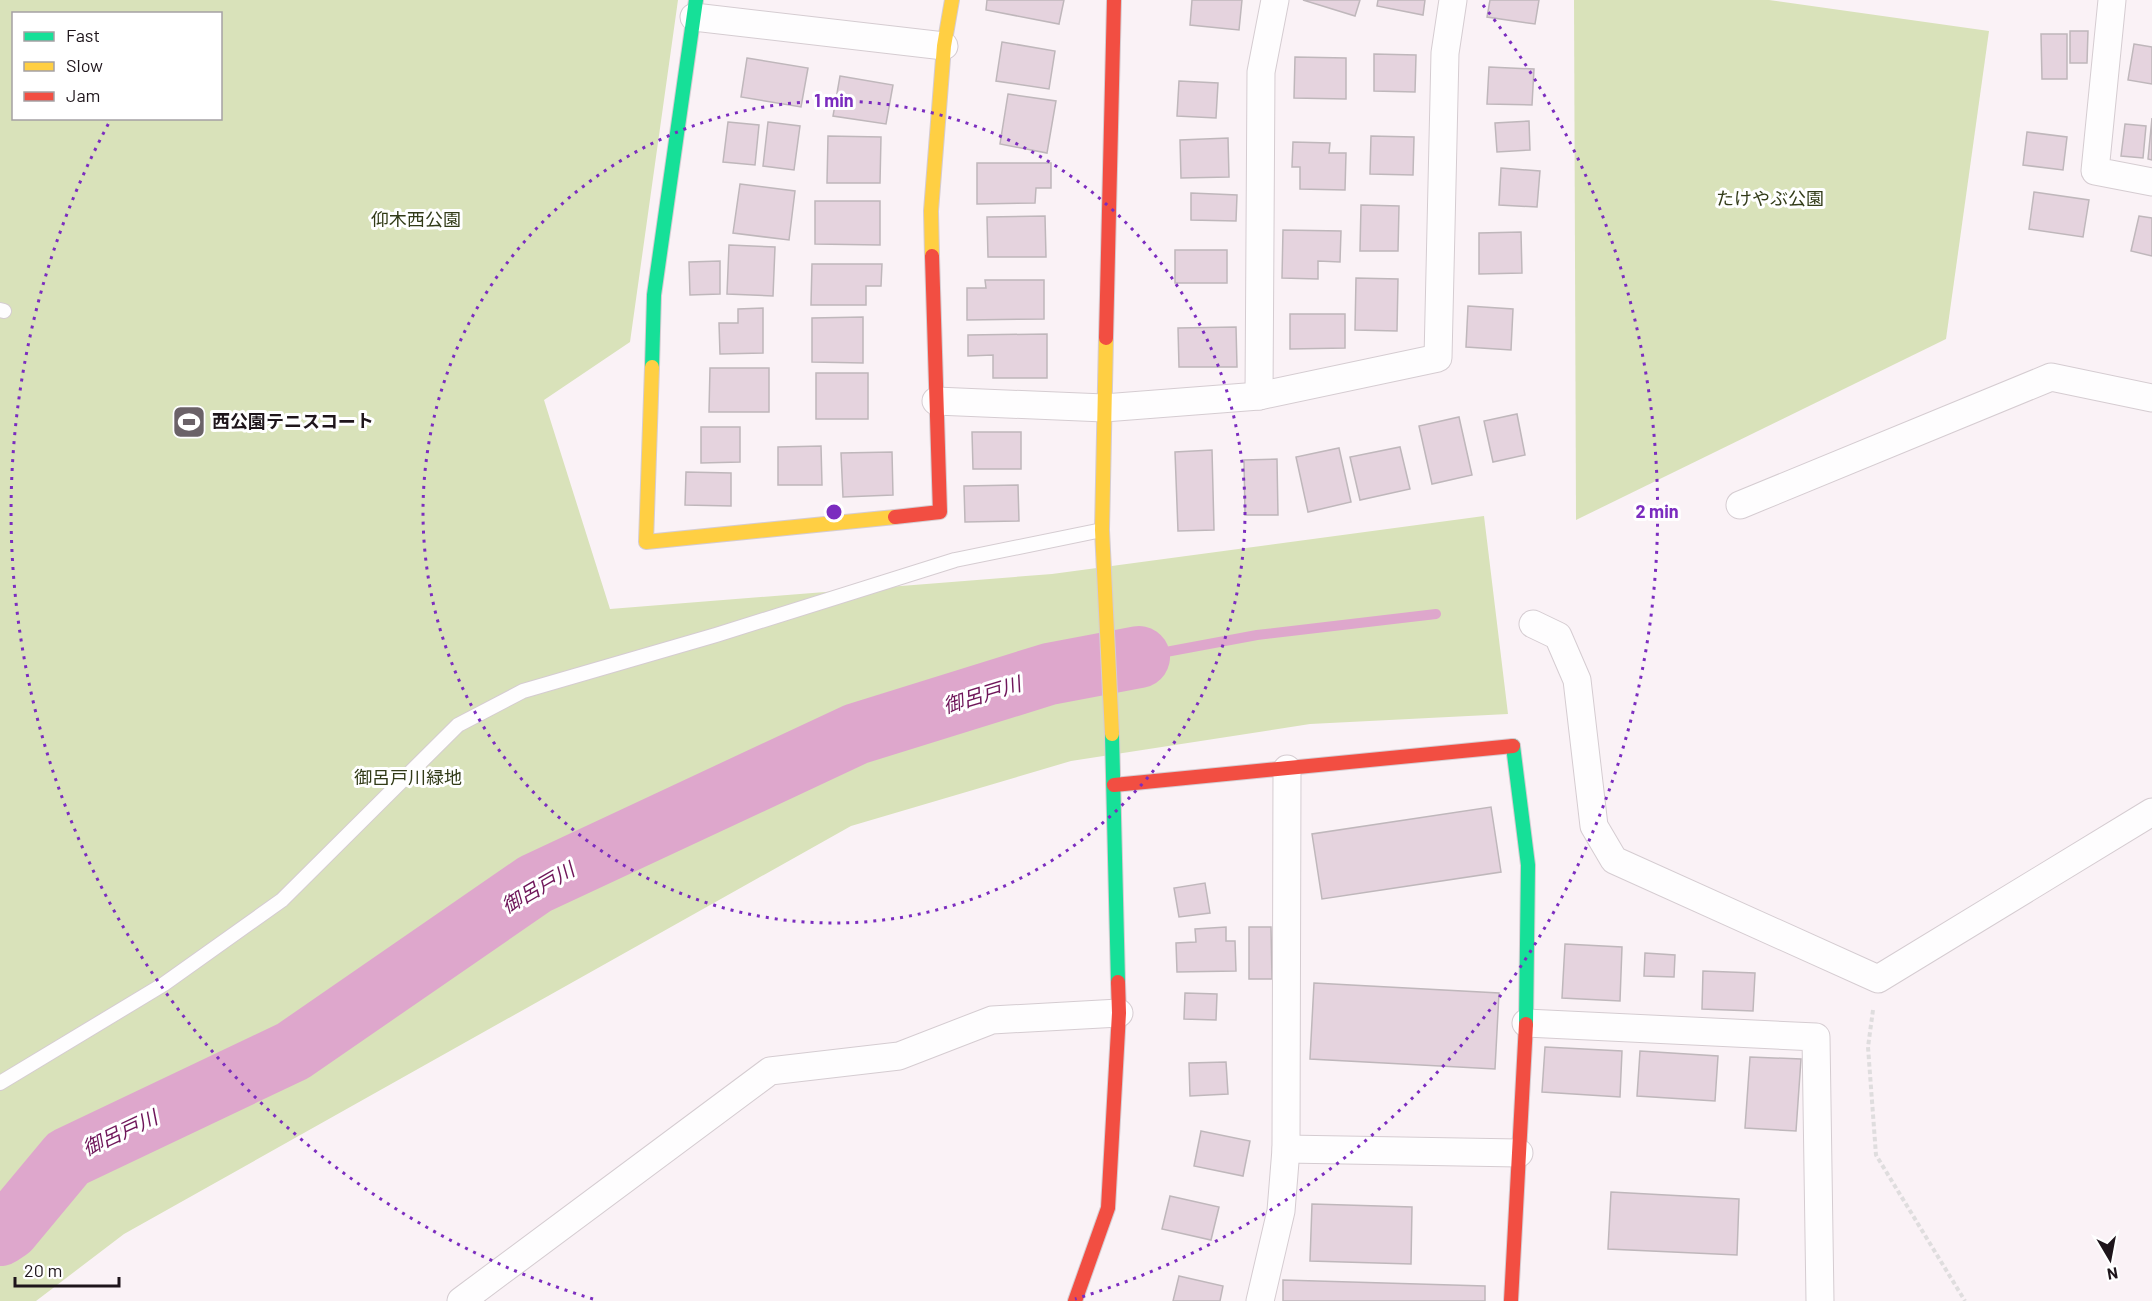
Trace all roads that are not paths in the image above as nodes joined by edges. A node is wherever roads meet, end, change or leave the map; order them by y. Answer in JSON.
{"nodes":[{"id":1,"x":952,"y":0,"type":"edge"},
{"id":2,"x":1114,"y":0,"type":"edge"},
{"id":3,"x":1275,"y":0,"type":"edge"},
{"id":4,"x":1453,"y":0,"type":"edge"},
{"id":5,"x":2112,"y":0,"type":"edge"},
{"id":6,"x":695,"y":9,"type":"edge"},
{"id":7,"x":944,"y":46,"type":"junction"},
{"id":8,"x":2152,"y":182,"type":"edge"},
{"id":9,"x":1259,"y":396,"type":"junction"},
{"id":10,"x":2152,"y":398,"type":"edge"},
{"id":11,"x":936,"y":401,"type":"junction"},
{"id":12,"x":1104,"y":408,"type":"junction"},
{"id":13,"x":1740,"y":505,"type":"dead end"},
{"id":14,"x":1102,"y":530,"type":"junction"},
{"id":15,"x":1533,"y":624,"type":"dead end"},
{"id":16,"x":1287,"y":769,"type":"junction"},
{"id":17,"x":1114,"y":785,"type":"junction"},
{"id":18,"x":2152,"y":812,"type":"edge"},
{"id":19,"x":1119,"y":1013,"type":"junction"},
{"id":20,"x":1526,"y":1023,"type":"junction"},
{"id":21,"x":0,"y":1083,"type":"edge"},
{"id":22,"x":1286,"y":1149,"type":"junction"},
{"id":23,"x":1519,"y":1153,"type":"junction"},
{"id":24,"x":461,"y":1301,"type":"edge"},
{"id":25,"x":1075,"y":1301,"type":"edge"},
{"id":26,"x":1260,"y":1301,"type":"edge"},
{"id":27,"x":1511,"y":1301,"type":"edge"},
{"id":28,"x":1820,"y":1301,"type":"edge"}],
"edges":[{"from":1,"to":7,"type":"street"},
{"from":2,"to":12,"type":"street"},
{"from":3,"to":9,"type":"street"},
{"from":4,"to":9,"type":"street"},
{"from":5,"to":8,"type":"street"},
{"from":6,"to":7,"type":"street"},
{"from":6,"to":11,"type":"street"},
{"from":7,"to":11,"type":"street"},
{"from":9,"to":12,"type":"street"},
{"from":10,"to":13,"type":"street"},
{"from":11,"to":12,"type":"street"},
{"from":12,"to":14,"type":"street"},
{"from":14,"to":17,"type":"street"},
{"from":14,"to":21,"type":"lane"},
{"from":15,"to":18,"type":"street"},
{"from":16,"to":17,"type":"street"},
{"from":16,"to":20,"type":"street"},
{"from":16,"to":22,"type":"street"},
{"from":17,"to":19,"type":"street"},
{"from":19,"to":24,"type":"street"},
{"from":19,"to":25,"type":"street"},
{"from":20,"to":23,"type":"street"},
{"from":20,"to":28,"type":"street"},
{"from":22,"to":23,"type":"street"},
{"from":22,"to":26,"type":"street"},
{"from":23,"to":27,"type":"street"}]}
